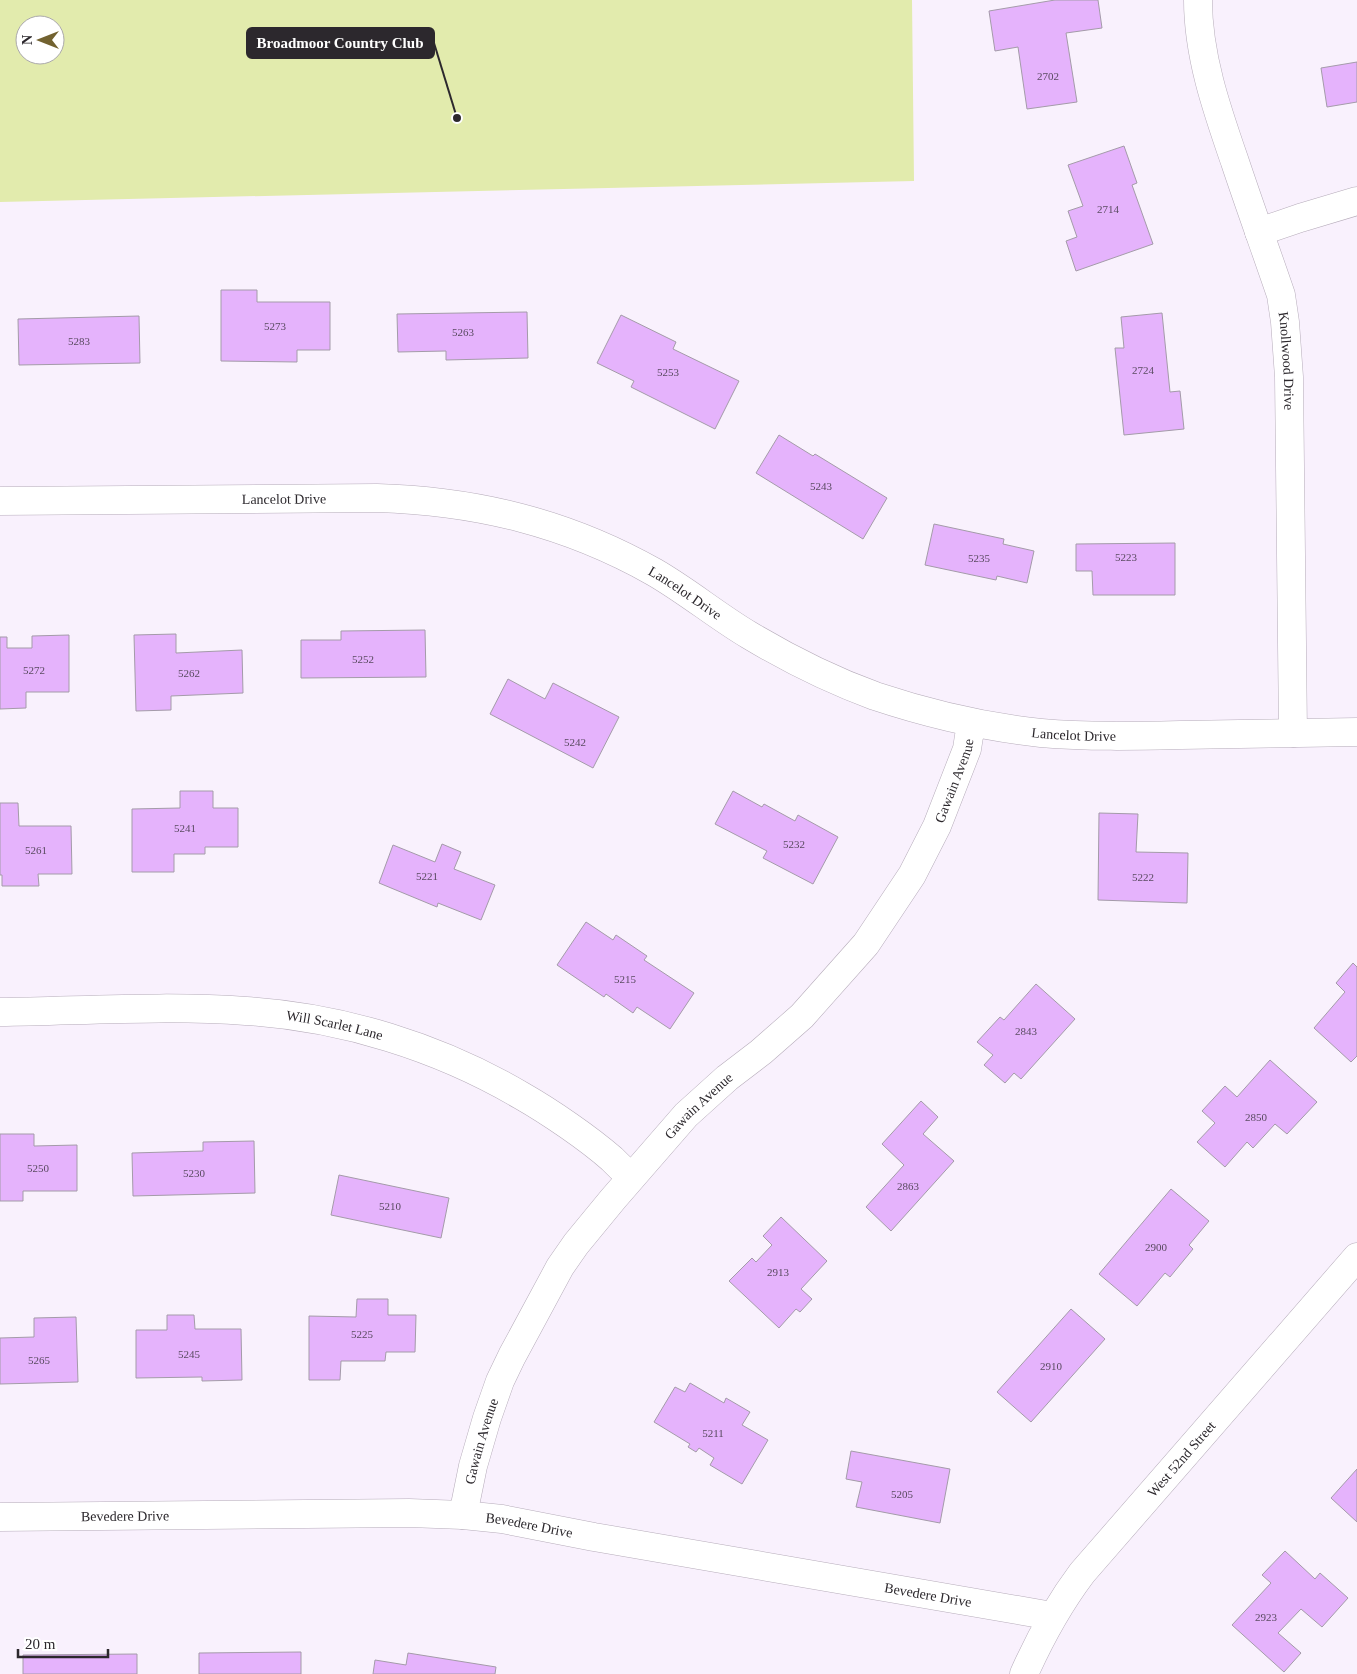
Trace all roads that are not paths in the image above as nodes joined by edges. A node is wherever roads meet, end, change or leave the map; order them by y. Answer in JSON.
{"nodes":[{"id":1,"x":1198,"y":0,"type":"edge"},
{"id":2,"x":1357,"y":201,"type":"edge"},
{"id":3,"x":1259,"y":232,"type":"junction"},
{"id":4,"x":0,"y":501,"type":"edge"},
{"id":5,"x":974,"y":723,"type":"junction"},
{"id":6,"x":1357,"y":732,"type":"edge"},
{"id":7,"x":1293,"y":733,"type":"junction"},
{"id":8,"x":0,"y":1012,"type":"edge"},
{"id":9,"x":631,"y":1177,"type":"junction"},
{"id":10,"x":1357,"y":1257,"type":"edge"},
{"id":11,"x":463,"y":1515,"type":"junction"},
{"id":12,"x":0,"y":1517,"type":"edge"},
{"id":13,"x":1052,"y":1616,"type":"junction"},
{"id":14,"x":1024,"y":1674,"type":"edge"}],
"edges":[{"from":1,"to":3,"type":"street","name":"Knollwood Drive"},
{"from":2,"to":3,"type":"street"},
{"from":3,"to":7,"type":"street","name":"Knollwood Drive"},
{"from":4,"to":5,"type":"street","name":"Lancelot Drive"},
{"from":5,"to":7,"type":"street","name":"Lancelot Drive"},
{"from":5,"to":9,"type":"street","name":"Gawain Avenue"},
{"from":6,"to":7,"type":"street","name":"Lancelot Drive"},
{"from":8,"to":9,"type":"street","name":"Will Scarlet Lane"},
{"from":9,"to":11,"type":"street","name":"Gawain Avenue"},
{"from":10,"to":13,"type":"street","name":"West 52nd Street"},
{"from":11,"to":12,"type":"street","name":"Bevedere Drive"},
{"from":11,"to":13,"type":"street","name":"Bevedere Drive"},
{"from":13,"to":14,"type":"street","name":"West 52nd Street"}]}
